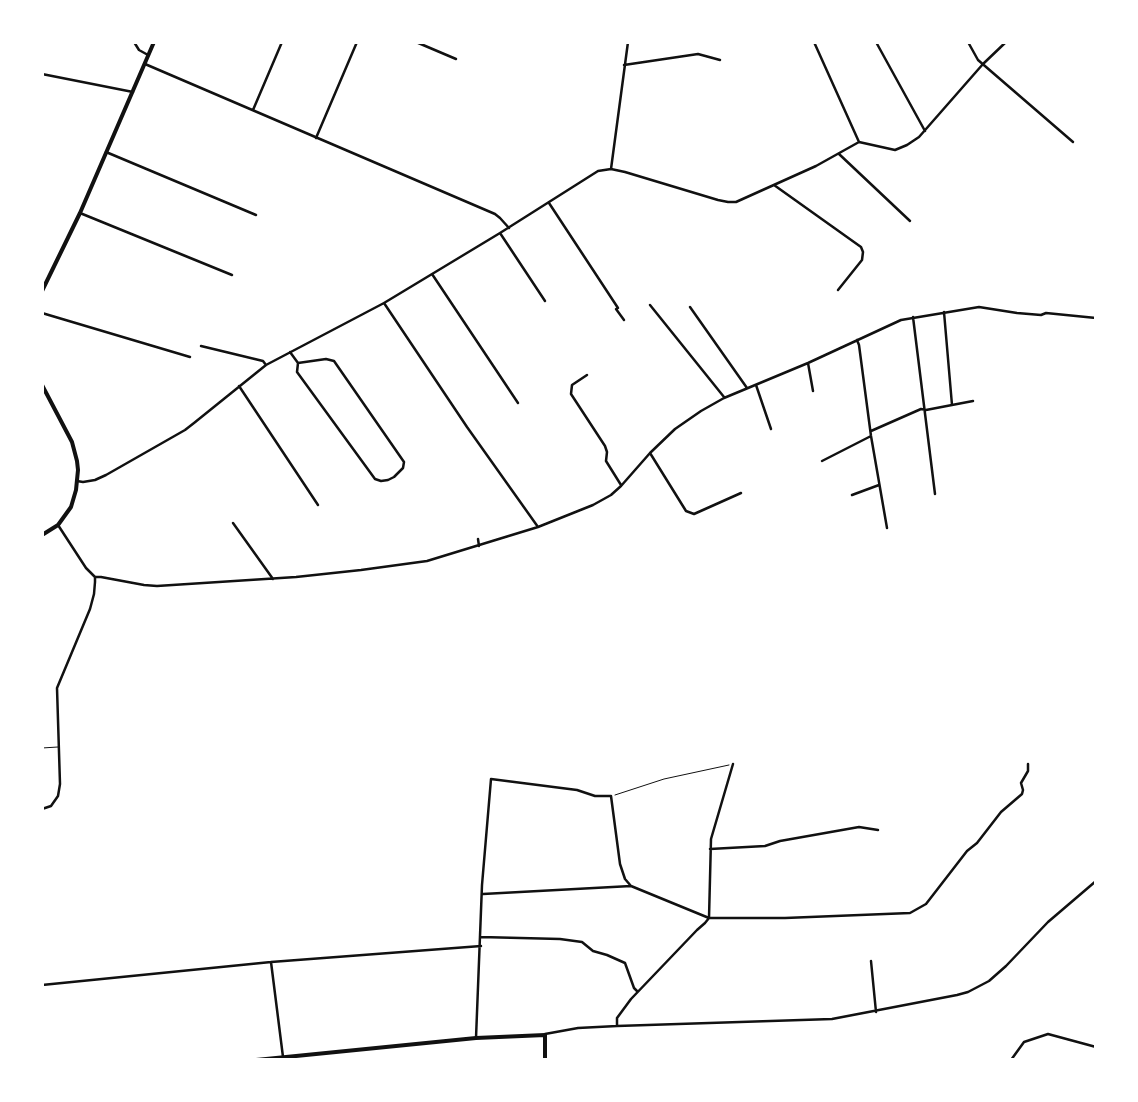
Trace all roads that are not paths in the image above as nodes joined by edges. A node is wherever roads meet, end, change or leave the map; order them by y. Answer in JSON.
{"nodes":[{"id":1,"x":134,"y":42,"type":"edge"},
{"id":2,"x":154,"y":42,"type":"edge"},
{"id":3,"x":282,"y":42,"type":"edge"},
{"id":4,"x":357,"y":42,"type":"edge"},
{"id":5,"x":416,"y":42,"type":"edge"},
{"id":6,"x":628,"y":42,"type":"edge"},
{"id":7,"x":814,"y":42,"type":"edge"},
{"id":8,"x":876,"y":42,"type":"edge"},
{"id":9,"x":968,"y":42,"type":"edge"},
{"id":10,"x":1006,"y":42,"type":"edge"},
{"id":11,"x":148,"y":54,"type":"junction"},
{"id":12,"x":456,"y":59,"type":"dead end"},
{"id":13,"x":720,"y":60,"type":"dead end"},
{"id":14,"x":144,"y":64,"type":"junction"},
{"id":15,"x":983,"y":64,"type":"junction"},
{"id":16,"x":624,"y":65,"type":"junction"},
{"id":17,"x":42,"y":74,"type":"edge"},
{"id":18,"x":132,"y":92,"type":"junction"},
{"id":19,"x":254,"y":110,"type":"junction"},
{"id":20,"x":925,"y":131,"type":"junction"},
{"id":21,"x":316,"y":138,"type":"junction"},
{"id":22,"x":859,"y":142,"type":"junction"},
{"id":23,"x":1073,"y":142,"type":"dead end"},
{"id":24,"x":106,"y":152,"type":"junction"},
{"id":25,"x":839,"y":154,"type":"junction"},
{"id":26,"x":611,"y":169,"type":"junction"},
{"id":27,"x":774,"y":185,"type":"junction"},
{"id":28,"x":549,"y":203,"type":"junction"},
{"id":29,"x":80,"y":213,"type":"junction"},
{"id":30,"x":256,"y":215,"type":"dead end"},
{"id":31,"x":910,"y":221,"type":"dead end"},
{"id":32,"x":509,"y":228,"type":"junction"},
{"id":33,"x":500,"y":233,"type":"junction"},
{"id":34,"x":432,"y":274,"type":"junction"},
{"id":35,"x":232,"y":275,"type":"dead end"},
{"id":36,"x":838,"y":290,"type":"dead end"},
{"id":37,"x":42,"y":291,"type":"edge"},
{"id":38,"x":545,"y":300,"type":"dead end"},
{"id":39,"x":384,"y":303,"type":"junction"},
{"id":40,"x":650,"y":305,"type":"dead end"},
{"id":41,"x":690,"y":307,"type":"dead end"},
{"id":42,"x":944,"y":312,"type":"junction"},
{"id":43,"x":42,"y":313,"type":"edge"},
{"id":44,"x":913,"y":317,"type":"junction"},
{"id":45,"x":1096,"y":318,"type":"edge"},
{"id":46,"x":624,"y":320,"type":"dead end"},
{"id":47,"x":857,"y":340,"type":"junction"},
{"id":48,"x":201,"y":346,"type":"dead end"},
{"id":49,"x":290,"y":352,"type":"junction"},
{"id":50,"x":190,"y":357,"type":"dead end"},
{"id":51,"x":298,"y":363,"type":"junction"},
{"id":52,"x":808,"y":363,"type":"junction"},
{"id":53,"x":266,"y":365,"type":"junction"},
{"id":54,"x":587,"y":375,"type":"dead end"},
{"id":55,"x":42,"y":385,"type":"edge"},
{"id":56,"x":756,"y":385,"type":"junction"},
{"id":57,"x":239,"y":386,"type":"junction"},
{"id":58,"x":747,"y":388,"type":"junction"},
{"id":59,"x":813,"y":391,"type":"dead end"},
{"id":60,"x":724,"y":398,"type":"junction"},
{"id":61,"x":973,"y":401,"type":"dead end"},
{"id":62,"x":518,"y":402,"type":"dead end"},
{"id":63,"x":952,"y":405,"type":"junction"},
{"id":64,"x":924,"y":410,"type":"junction"},
{"id":65,"x":771,"y":429,"type":"dead end"},
{"id":66,"x":871,"y":431,"type":"junction"},
{"id":67,"x":871,"y":436,"type":"junction"},
{"id":68,"x":650,"y":453,"type":"junction"},
{"id":69,"x":822,"y":462,"type":"dead end"},
{"id":70,"x":77,"y":481,"type":"junction"},
{"id":71,"x":879,"y":485,"type":"junction"},
{"id":72,"x":621,"y":486,"type":"junction"},
{"id":73,"x":741,"y":493,"type":"dead end"},
{"id":74,"x":935,"y":494,"type":"dead end"},
{"id":75,"x":852,"y":495,"type":"dead end"},
{"id":76,"x":318,"y":505,"type":"dead end"},
{"id":77,"x":233,"y":524,"type":"dead end"},
{"id":78,"x":58,"y":525,"type":"junction"},
{"id":79,"x":538,"y":527,"type":"junction"},
{"id":80,"x":887,"y":528,"type":"dead end"},
{"id":81,"x":42,"y":535,"type":"edge"},
{"id":82,"x":478,"y":539,"type":"dead end"},
{"id":83,"x":479,"y":546,"type":"junction"},
{"id":84,"x":95,"y":578,"type":"junction"},
{"id":85,"x":273,"y":579,"type":"junction"},
{"id":86,"x":58,"y":747,"type":"junction"},
{"id":87,"x":42,"y":748,"type":"edge"},
{"id":88,"x":733,"y":764,"type":"road end"},
{"id":89,"x":1028,"y":764,"type":"dead end"},
{"id":90,"x":42,"y":809,"type":"edge"},
{"id":91,"x":878,"y":830,"type":"dead end"},
{"id":92,"x":710,"y":849,"type":"junction"},
{"id":93,"x":1096,"y":881,"type":"edge"},
{"id":94,"x":631,"y":886,"type":"junction"},
{"id":95,"x":483,"y":894,"type":"junction"},
{"id":96,"x":709,"y":918,"type":"junction"},
{"id":97,"x":481,"y":937,"type":"junction"},
{"id":98,"x":481,"y":946,"type":"junction"},
{"id":99,"x":871,"y":961,"type":"dead end"},
{"id":100,"x":271,"y":962,"type":"junction"},
{"id":101,"x":42,"y":985,"type":"edge"},
{"id":102,"x":638,"y":992,"type":"junction"},
{"id":103,"x":876,"y":1012,"type":"junction"},
{"id":104,"x":617,"y":1026,"type":"junction"},
{"id":105,"x":545,"y":1035,"type":"junction"},
{"id":106,"x":476,"y":1038,"type":"junction"},
{"id":107,"x":1096,"y":1046,"type":"edge"},
{"id":108,"x":283,"y":1057,"type":"junction"},
{"id":109,"x":256,"y":1060,"type":"edge"},
{"id":110,"x":545,"y":1060,"type":"edge"},
{"id":111,"x":1011,"y":1060,"type":"edge"}],
"edges":[{"from":1,"to":11,"type":"street"},
{"from":2,"to":11,"type":"main road"},
{"from":3,"to":19,"type":"street"},
{"from":4,"to":21,"type":"street"},
{"from":5,"to":12,"type":"street"},
{"from":6,"to":16,"type":"street"},
{"from":7,"to":22,"type":"street"},
{"from":8,"to":20,"type":"street"},
{"from":9,"to":15,"type":"street"},
{"from":10,"to":15,"type":"street"},
{"from":11,"to":14,"type":"main road"},
{"from":13,"to":16,"type":"street"},
{"from":14,"to":18,"type":"main road"},
{"from":14,"to":19,"type":"street"},
{"from":15,"to":20,"type":"street"},
{"from":15,"to":23,"type":"street"},
{"from":16,"to":26,"type":"street"},
{"from":17,"to":18,"type":"street"},
{"from":18,"to":24,"type":"main road"},
{"from":19,"to":21,"type":"street"},
{"from":20,"to":22,"type":"street"},
{"from":21,"to":32,"type":"street"},
{"from":22,"to":25,"type":"street"},
{"from":24,"to":29,"type":"main road"},
{"from":24,"to":30,"type":"street"},
{"from":25,"to":27,"type":"street"},
{"from":25,"to":31,"type":"street"},
{"from":26,"to":27,"type":"street"},
{"from":26,"to":28,"type":"street"},
{"from":27,"to":36,"type":"street"},
{"from":28,"to":32,"type":"street"},
{"from":28,"to":46,"type":"street"},
{"from":29,"to":35,"type":"street"},
{"from":29,"to":37,"type":"main road"},
{"from":32,"to":33,"type":"street"},
{"from":33,"to":34,"type":"street"},
{"from":33,"to":38,"type":"street"},
{"from":34,"to":39,"type":"street"},
{"from":34,"to":62,"type":"street"},
{"from":39,"to":49,"type":"street"},
{"from":39,"to":79,"type":"street"},
{"from":40,"to":60,"type":"street"},
{"from":41,"to":58,"type":"street"},
{"from":42,"to":44,"type":"street"},
{"from":42,"to":45,"type":"street"},
{"from":42,"to":63,"type":"street"},
{"from":43,"to":50,"type":"street"},
{"from":44,"to":47,"type":"street"},
{"from":44,"to":64,"type":"street"},
{"from":47,"to":52,"type":"street"},
{"from":47,"to":66,"type":"street"},
{"from":48,"to":53,"type":"street"},
{"from":49,"to":51,"type":"street"},
{"from":49,"to":53,"type":"street"},
{"from":51,"to":51,"type":"street"},
{"from":52,"to":56,"type":"street"},
{"from":52,"to":59,"type":"street"},
{"from":53,"to":57,"type":"street"},
{"from":54,"to":72,"type":"street"},
{"from":55,"to":70,"type":"main road"},
{"from":56,"to":58,"type":"street"},
{"from":56,"to":65,"type":"street"},
{"from":57,"to":70,"type":"street"},
{"from":57,"to":76,"type":"street"},
{"from":58,"to":60,"type":"street"},
{"from":60,"to":68,"type":"street"},
{"from":61,"to":63,"type":"street"},
{"from":63,"to":64,"type":"street"},
{"from":64,"to":66,"type":"street"},
{"from":64,"to":74,"type":"street"},
{"from":66,"to":67,"type":"street"},
{"from":67,"to":69,"type":"street"},
{"from":67,"to":71,"type":"street"},
{"from":68,"to":72,"type":"street"},
{"from":68,"to":73,"type":"street"},
{"from":70,"to":78,"type":"main road"},
{"from":71,"to":75,"type":"street"},
{"from":71,"to":80,"type":"street"},
{"from":72,"to":79,"type":"street"},
{"from":77,"to":85,"type":"street"},
{"from":78,"to":81,"type":"main road"},
{"from":78,"to":84,"type":"street"},
{"from":79,"to":83,"type":"street"},
{"from":82,"to":83,"type":"street"},
{"from":83,"to":85,"type":"street"},
{"from":84,"to":85,"type":"street"},
{"from":84,"to":86,"type":"street"},
{"from":86,"to":87,"type":"lane"},
{"from":86,"to":90,"type":"street"},
{"from":88,"to":92,"type":"street"},
{"from":89,"to":96,"type":"street"},
{"from":91,"to":92,"type":"street"},
{"from":92,"to":96,"type":"street"},
{"from":93,"to":103,"type":"street"},
{"from":94,"to":95,"type":"street"},
{"from":94,"to":95,"type":"street"},
{"from":94,"to":96,"type":"street"},
{"from":95,"to":97,"type":"street"},
{"from":96,"to":102,"type":"street"},
{"from":97,"to":98,"type":"street"},
{"from":97,"to":102,"type":"street"},
{"from":98,"to":100,"type":"street"},
{"from":98,"to":106,"type":"street"},
{"from":99,"to":103,"type":"street"},
{"from":100,"to":101,"type":"street"},
{"from":100,"to":108,"type":"street"},
{"from":102,"to":104,"type":"street"},
{"from":103,"to":104,"type":"street"},
{"from":104,"to":105,"type":"street"},
{"from":105,"to":106,"type":"main road"},
{"from":105,"to":110,"type":"main road"},
{"from":106,"to":108,"type":"main road"},
{"from":107,"to":111,"type":"street"},
{"from":108,"to":109,"type":"main road"}]}
